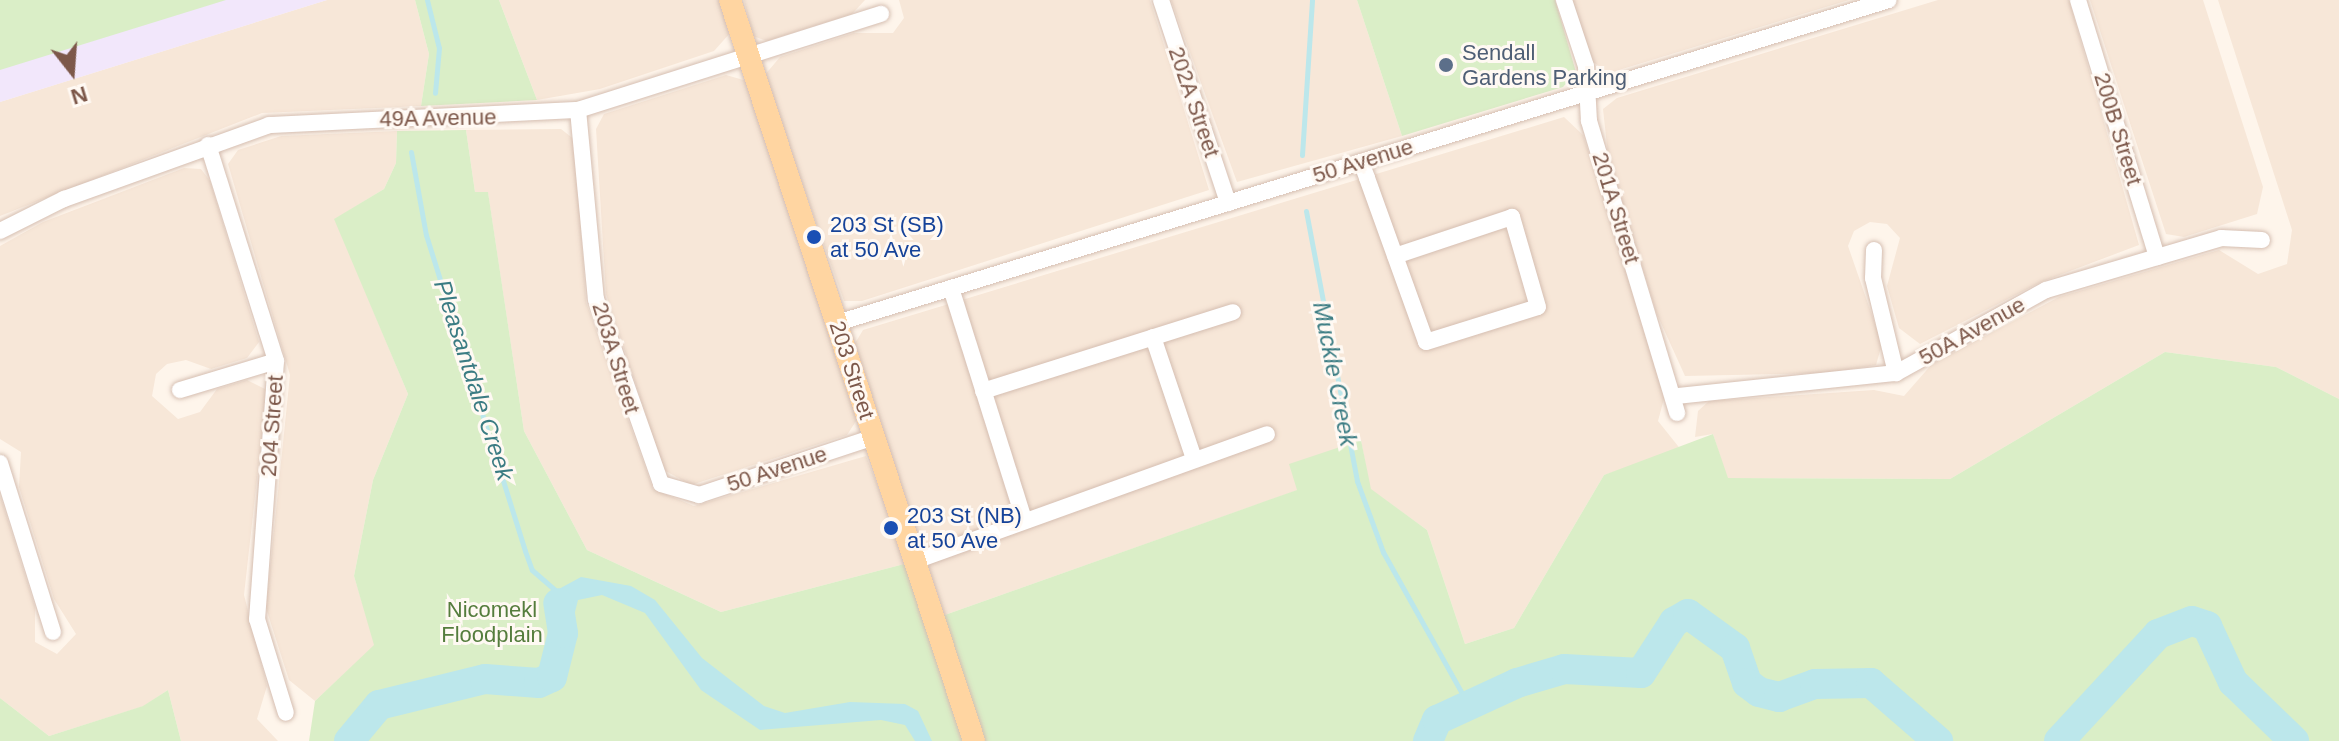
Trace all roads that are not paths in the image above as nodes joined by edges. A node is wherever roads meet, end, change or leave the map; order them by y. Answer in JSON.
{"nodes":[{"id":1,"x":730,"y":0,"type":"edge"},
{"id":2,"x":1161,"y":0,"type":"edge"},
{"id":3,"x":1564,"y":0,"type":"edge"},
{"id":4,"x":1889,"y":0,"type":"edge"},
{"id":5,"x":2078,"y":0,"type":"edge"},
{"id":6,"x":881,"y":14,"type":"dead end"},
{"id":7,"x":748,"y":56,"type":"junction"},
{"id":8,"x":1587,"y":93,"type":"junction"},
{"id":9,"x":578,"y":110,"type":"junction"},
{"id":10,"x":208,"y":145,"type":"junction"},
{"id":11,"x":1361,"y":162,"type":"junction"},
{"id":12,"x":1228,"y":203,"type":"junction"},
{"id":13,"x":0,"y":231,"type":"edge"},
{"id":14,"x":2262,"y":240,"type":"dead end"},
{"id":15,"x":1874,"y":250,"type":"dead end"},
{"id":16,"x":1395,"y":256,"type":"junction"},
{"id":17,"x":2157,"y":257,"type":"junction"},
{"id":18,"x":951,"y":288,"type":"junction"},
{"id":19,"x":1233,"y":312,"type":"dead end"},
{"id":20,"x":837,"y":323,"type":"junction"},
{"id":21,"x":1153,"y":337,"type":"junction"},
{"id":22,"x":276,"y":361,"type":"junction"},
{"id":23,"x":1896,"y":373,"type":"junction"},
{"id":24,"x":180,"y":390,"type":"dead end"},
{"id":25,"x":983,"y":391,"type":"junction"},
{"id":26,"x":1677,"y":404,"type":"joint"},
{"id":27,"x":1267,"y":434,"type":"dead end"},
{"id":28,"x":874,"y":437,"type":"junction"},
{"id":29,"x":1193,"y":456,"type":"junction"},
{"id":30,"x":0,"y":462,"type":"edge"},
{"id":31,"x":679,"y":494,"type":"joint"},
{"id":32,"x":1023,"y":517,"type":"junction"},
{"id":33,"x":915,"y":561,"type":"junction"},
{"id":34,"x":53,"y":632,"type":"dead end"},
{"id":35,"x":286,"y":713,"type":"dead end"},
{"id":36,"x":974,"y":741,"type":"edge"}],
"edges":[{"from":1,"to":7,"type":"main road","name":"203 Street"},
{"from":2,"to":12,"type":"street","name":"202A Street"},
{"from":3,"to":8,"type":"street","name":"201A Street"},
{"from":4,"to":8,"type":"street","name":"50 Avenue"},
{"from":5,"to":17,"type":"street","name":"200B Street"},
{"from":6,"to":7,"type":"street","name":"49A Avenue"},
{"from":7,"to":9,"type":"street","name":"49A Avenue"},
{"from":7,"to":20,"type":"main road","name":"203 Street"},
{"from":8,"to":11,"type":"street","name":"50 Avenue"},
{"from":8,"to":26,"type":"street","name":"201A Street"},
{"from":9,"to":10,"type":"street","name":"49A Avenue"},
{"from":9,"to":31,"type":"street","name":"203A Street"},
{"from":10,"to":13,"type":"street","name":"49A Avenue"},
{"from":10,"to":22,"type":"street","name":"204 Street"},
{"from":11,"to":12,"type":"street","name":"50 Avenue"},
{"from":11,"to":16,"type":"street"},
{"from":12,"to":18,"type":"street","name":"50 Avenue"},
{"from":14,"to":17,"type":"street","name":"50A Avenue"},
{"from":15,"to":23,"type":"street"},
{"from":16,"to":16,"type":"street"},
{"from":17,"to":23,"type":"street","name":"50A Avenue"},
{"from":18,"to":20,"type":"street","name":"50 Avenue"},
{"from":18,"to":25,"type":"street"},
{"from":19,"to":21,"type":"street"},
{"from":20,"to":28,"type":"main road","name":"203 Street"},
{"from":21,"to":25,"type":"street"},
{"from":21,"to":29,"type":"street"},
{"from":22,"to":24,"type":"street"},
{"from":22,"to":35,"type":"street","name":"204 Street"},
{"from":23,"to":26,"type":"street","name":"50A Avenue"},
{"from":25,"to":32,"type":"street"},
{"from":27,"to":29,"type":"street"},
{"from":28,"to":31,"type":"street","name":"50 Avenue"},
{"from":28,"to":33,"type":"main road","name":"203 Street"},
{"from":29,"to":32,"type":"street"},
{"from":30,"to":34,"type":"street"},
{"from":32,"to":33,"type":"street"},
{"from":33,"to":36,"type":"main road","name":"203 Street"}]}
